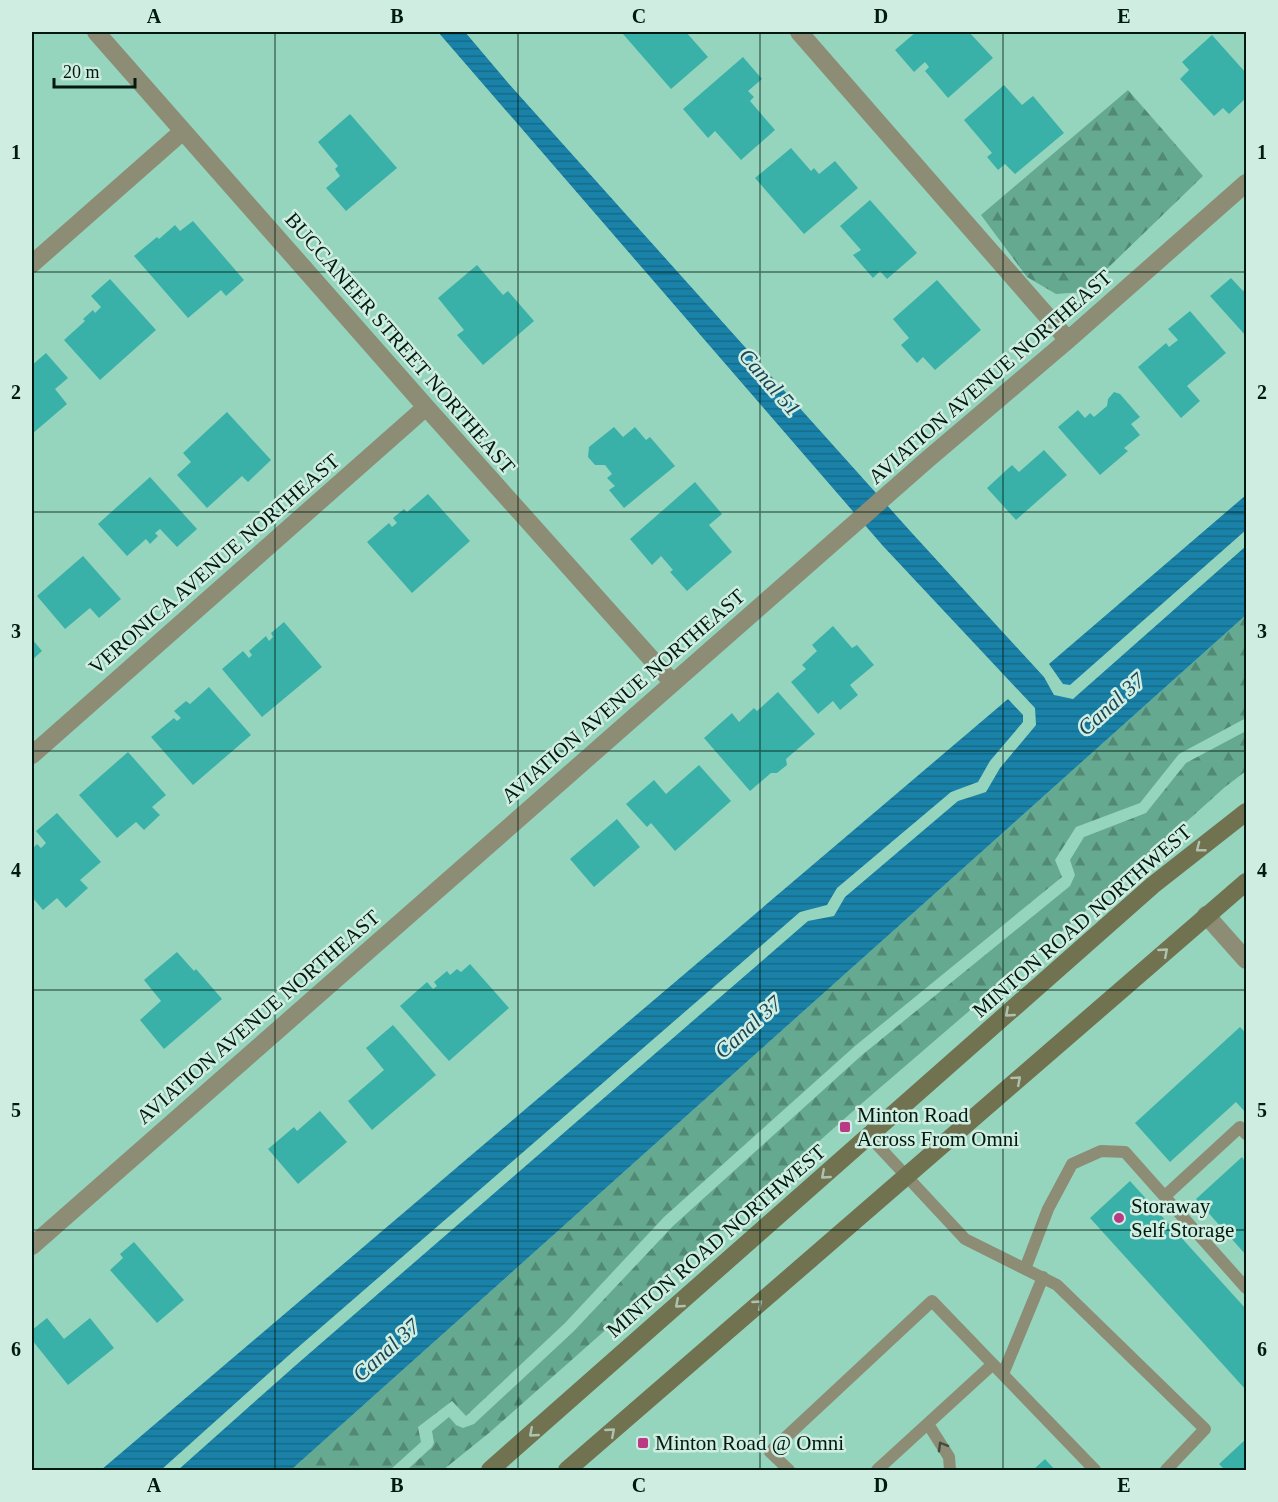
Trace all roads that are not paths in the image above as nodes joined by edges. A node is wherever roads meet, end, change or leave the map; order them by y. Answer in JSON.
{"nodes":[{"id":1,"x":96,"y":32,"type":"edge"},
{"id":2,"x":799,"y":32,"type":"edge"},
{"id":3,"x":183,"y":131,"type":"junction"},
{"id":4,"x":1246,"y":183,"type":"edge"},
{"id":5,"x":32,"y":264,"type":"edge"},
{"id":6,"x":1068,"y":339,"type":"junction"},
{"id":7,"x":426,"y":407,"type":"junction"},
{"id":8,"x":672,"y":683,"type":"junction"},
{"id":9,"x":32,"y":755,"type":"edge"},
{"id":10,"x":1246,"y":812,"type":"edge"},
{"id":11,"x":1246,"y":882,"type":"edge"},
{"id":12,"x":1206,"y":915,"type":"junction"},
{"id":13,"x":1246,"y":960,"type":"edge"},
{"id":14,"x":1246,"y":1134,"type":"edge"},
{"id":15,"x":869,"y":1136,"type":"junction"},
{"id":16,"x":906,"y":1176,"type":"junction"},
{"id":17,"x":1165,"y":1196,"type":"junction"},
{"id":18,"x":32,"y":1246,"type":"edge"},
{"id":19,"x":1025,"y":1269,"type":"junction"},
{"id":20,"x":1042,"y":1277,"type":"junction"},
{"id":21,"x":1246,"y":1288,"type":"edge"},
{"id":22,"x":993,"y":1364,"type":"junction"},
{"id":23,"x":1003,"y":1374,"type":"junction"},
{"id":24,"x":928,"y":1424,"type":"junction"},
{"id":25,"x":490,"y":1470,"type":"edge"},
{"id":26,"x":567,"y":1470,"type":"edge"},
{"id":27,"x":789,"y":1470,"type":"edge"},
{"id":28,"x":877,"y":1470,"type":"edge"},
{"id":29,"x":950,"y":1470,"type":"edge"},
{"id":30,"x":1095,"y":1470,"type":"edge"},
{"id":31,"x":1166,"y":1470,"type":"edge"}],
"edges":[{"from":1,"to":3,"type":"street","name":"BUCCANEER STREET NORTHEAST"},
{"from":2,"to":6,"type":"street"},
{"from":3,"to":5,"type":"street"},
{"from":3,"to":7,"type":"street","name":"BUCCANEER STREET NORTHEAST"},
{"from":4,"to":6,"type":"street","name":"AVIATION AVENUE NORTHEAST"},
{"from":6,"to":8,"type":"street","name":"AVIATION AVENUE NORTHEAST"},
{"from":7,"to":8,"type":"street","name":"BUCCANEER STREET NORTHEAST"},
{"from":7,"to":9,"type":"street","name":"VERONICA AVENUE NORTHEAST"},
{"from":8,"to":18,"type":"street","name":"AVIATION AVENUE NORTHEAST"},
{"from":10,"to":15,"type":"main road","name":"MINTON ROAD NORTHWEST","one_way":true},
{"from":11,"to":12,"type":"main road"},
{"from":12,"to":13,"type":"street"},
{"from":16,"to":12,"type":"main road","one_way":true},
{"from":14,"to":17,"type":"lane"},
{"from":15,"to":16,"type":"lane"},
{"from":15,"to":25,"type":"main road","name":"MINTON ROAD NORTHWEST","one_way":true},
{"from":16,"to":19,"type":"lane"},
{"from":26,"to":16,"type":"main road","one_way":true},
{"from":17,"to":19,"type":"lane"},
{"from":17,"to":21,"type":"lane"},
{"from":19,"to":20,"type":"lane"},
{"from":20,"to":23,"type":"lane"},
{"from":20,"to":31,"type":"lane"},
{"from":22,"to":23,"type":"lane"},
{"from":22,"to":24,"type":"lane"},
{"from":22,"to":27,"type":"lane"},
{"from":23,"to":30,"type":"lane"},
{"from":24,"to":28,"type":"lane"},
{"from":29,"to":24,"type":"lane","one_way":true}]}
